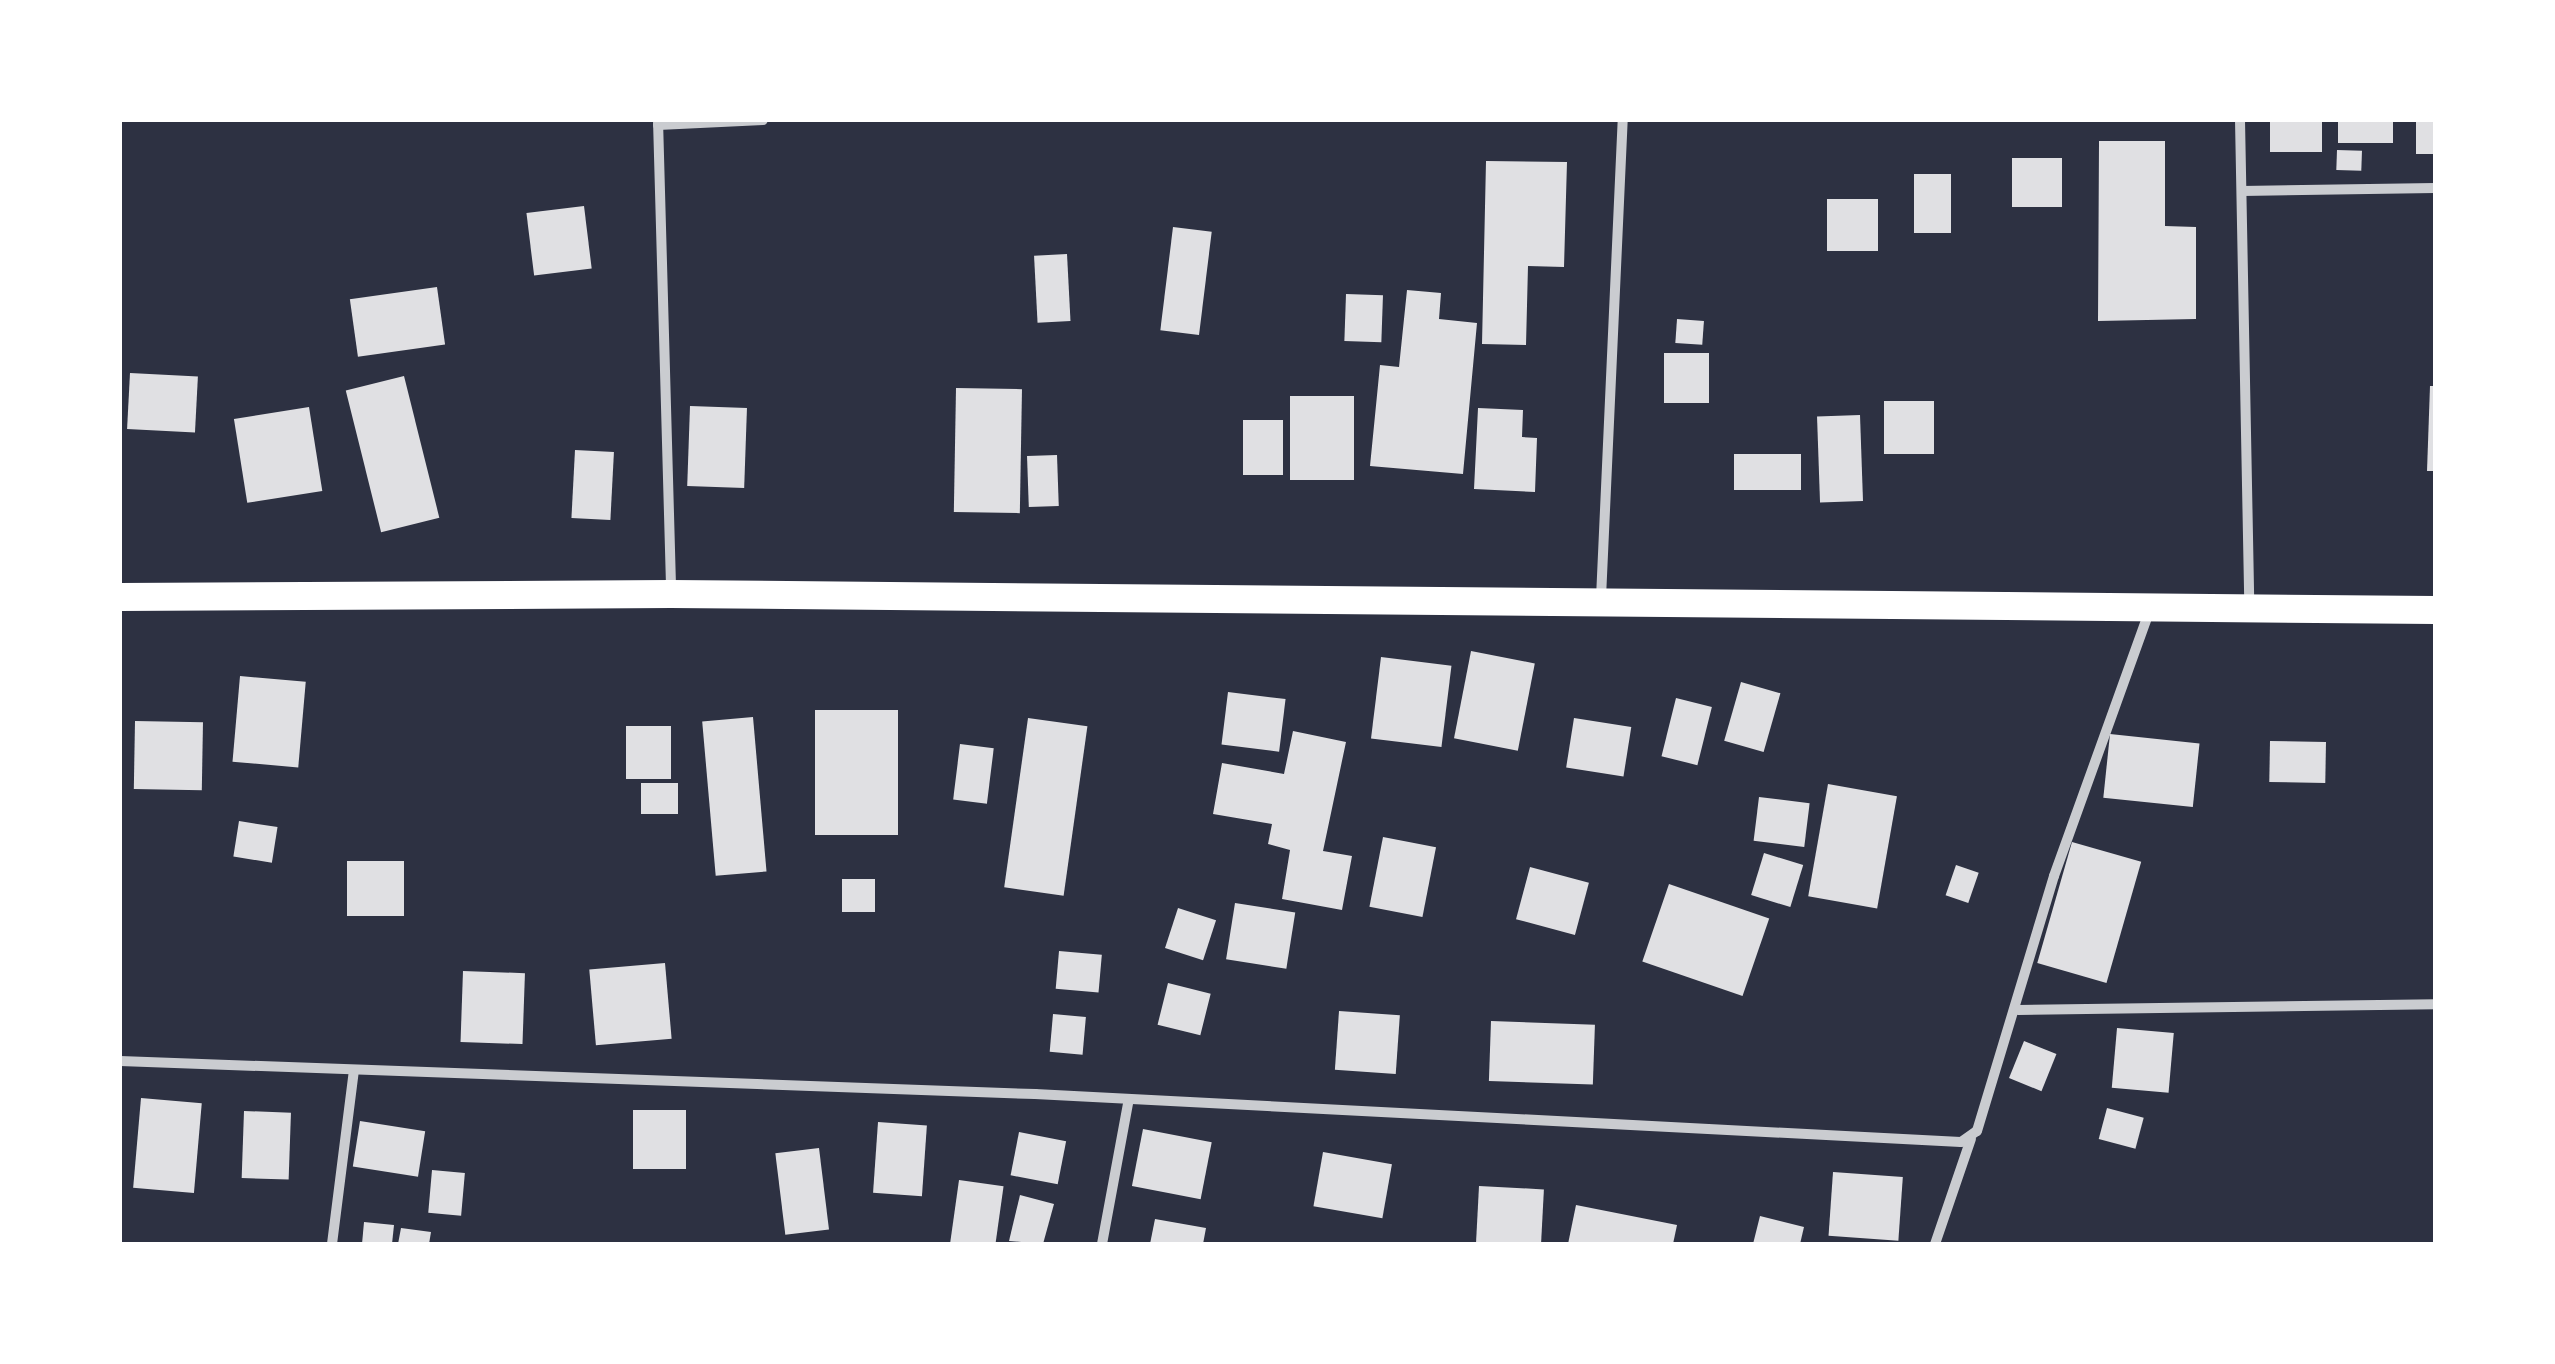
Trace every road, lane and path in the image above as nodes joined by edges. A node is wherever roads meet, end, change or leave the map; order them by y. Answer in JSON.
{"nodes":[{"id":1,"x":763,"y":120,"type":"edge"},
{"id":2,"x":1623,"y":120,"type":"edge"},
{"id":3,"x":2240,"y":120,"type":"edge"},
{"id":4,"x":658,"y":122,"type":"edge"},
{"id":5,"x":2435,"y":188,"type":"edge"},
{"id":6,"x":2242,"y":191,"type":"junction"},
{"id":7,"x":671,"y":594,"type":"junction"},
{"id":8,"x":120,"y":597,"type":"edge"},
{"id":9,"x":1601,"y":604,"type":"junction"},
{"id":10,"x":2249,"y":608,"type":"junction"},
{"id":11,"x":2150,"y":609,"type":"junction"},
{"id":12,"x":2435,"y":610,"type":"edge"},
{"id":13,"x":2435,"y":1004,"type":"edge"},
{"id":14,"x":2018,"y":1010,"type":"junction"},
{"id":15,"x":120,"y":1061,"type":"edge"},
{"id":16,"x":354,"y":1070,"type":"junction"},
{"id":17,"x":1129,"y":1099,"type":"junction"},
{"id":18,"x":1971,"y":1139,"type":"junction"},
{"id":19,"x":332,"y":1244,"type":"edge"},
{"id":20,"x":1102,"y":1244,"type":"edge"},
{"id":21,"x":1935,"y":1244,"type":"edge"}],
"edges":[{"from":1,"to":4,"type":"street"},
{"from":2,"to":9,"type":"street"},
{"from":3,"to":6,"type":"street"},
{"from":4,"to":7,"type":"street"},
{"from":5,"to":6,"type":"street"},
{"from":6,"to":10,"type":"street"},
{"from":7,"to":8,"type":"highway"},
{"from":7,"to":9,"type":"highway"},
{"from":9,"to":11,"type":"highway"},
{"from":10,"to":11,"type":"highway"},
{"from":10,"to":12,"type":"highway"},
{"from":11,"to":14,"type":"street"},
{"from":13,"to":14,"type":"street"},
{"from":14,"to":18,"type":"street"},
{"from":15,"to":16,"type":"street"},
{"from":16,"to":17,"type":"street"},
{"from":16,"to":19,"type":"street"},
{"from":17,"to":18,"type":"street"},
{"from":17,"to":20,"type":"street"},
{"from":18,"to":21,"type":"street"}]}
